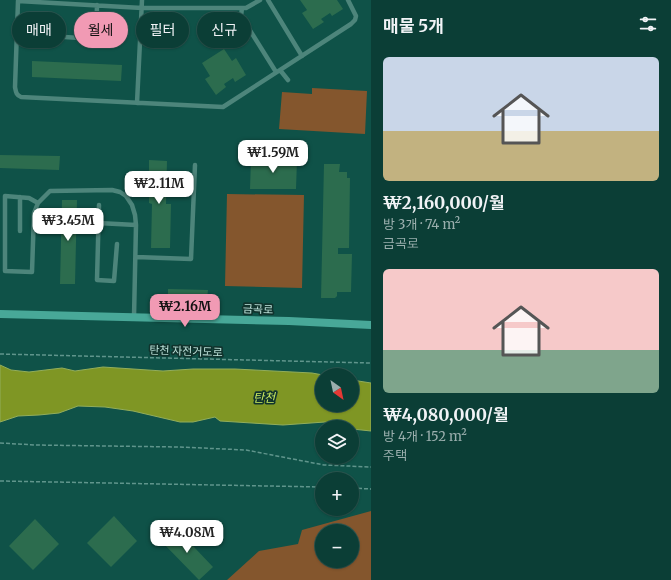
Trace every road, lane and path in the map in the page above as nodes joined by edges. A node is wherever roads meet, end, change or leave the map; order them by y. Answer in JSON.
{"nodes":[{"id":1,"x":142,"y":0,"type":"edge"},
{"id":2,"x":260,"y":0,"type":"edge"},
{"id":3,"x":268,"y":0,"type":"edge"},
{"id":4,"x":348,"y":0,"type":"edge"},
{"id":5,"x":98,"y":5,"type":"junction"},
{"id":6,"x":142,"y":8,"type":"junction"},
{"id":7,"x":242,"y":8,"type":"junction"},
{"id":8,"x":18,"y":12,"type":"edge"},
{"id":9,"x":98,"y":12,"type":"edge"},
{"id":10,"x":16,"y":48,"type":"edge"},
{"id":11,"x":302,"y":56,"type":"junction"},
{"id":12,"x":280,"y":70,"type":"junction"},
{"id":13,"x":276,"y":72,"type":"junction"},
{"id":14,"x":288,"y":80,"type":"dead end"},
{"id":15,"x":137,"y":103,"type":"junction"},
{"id":16,"x":195,"y":165,"type":"dead end"},
{"id":17,"x":20,"y":197,"type":"junction"},
{"id":18,"x":38,"y":203,"type":"junction"},
{"id":19,"x":99,"y":205,"type":"dead end"},
{"id":20,"x":98,"y":223,"type":"junction"},
{"id":21,"x":136,"y":225,"type":"junction"},
{"id":22,"x":20,"y":231,"type":"dead end"},
{"id":23,"x":117,"y":244,"type":"dead end"},
{"id":24,"x":136,"y":257,"type":"junction"},
{"id":25,"x":0,"y":314,"type":"edge"},
{"id":26,"x":134,"y":317,"type":"junction"},
{"id":27,"x":371,"y":325,"type":"edge"},
{"id":28,"x":0,"y":354,"type":"edge"},
{"id":29,"x":371,"y":363,"type":"edge"},
{"id":30,"x":0,"y":443,"type":"edge"},
{"id":31,"x":371,"y":467,"type":"edge"},
{"id":32,"x":0,"y":481,"type":"edge"},
{"id":33,"x":315,"y":487,"type":"edge"},
{"id":34,"x":359,"y":488,"type":"edge"},
{"id":35,"x":371,"y":489,"type":"edge"}],
"edges":[{"from":1,"to":6,"type":"lane"},
{"from":2,"to":7,"type":"lane"},
{"from":3,"to":11,"type":"lane"},
{"from":4,"to":11,"type":"lane"},
{"from":5,"to":6,"type":"lane"},
{"from":5,"to":8,"type":"lane"},
{"from":5,"to":9,"type":"lane"},
{"from":6,"to":7,"type":"lane"},
{"from":6,"to":15,"type":"lane"},
{"from":7,"to":13,"type":"lane"},
{"from":10,"to":15,"type":"lane"},
{"from":11,"to":12,"type":"lane"},
{"from":12,"to":13,"type":"lane"},
{"from":12,"to":14,"type":"lane"},
{"from":13,"to":15,"type":"lane"},
{"from":16,"to":24,"type":"lane"},
{"from":17,"to":18,"type":"lane"},
{"from":17,"to":18,"type":"lane"},
{"from":17,"to":22,"type":"lane"},
{"from":18,"to":21,"type":"lane"},
{"from":19,"to":20,"type":"lane"},
{"from":20,"to":21,"type":"lane"},
{"from":20,"to":23,"type":"lane"},
{"from":21,"to":24,"type":"lane"},
{"from":24,"to":26,"type":"lane"},
{"from":25,"to":26,"type":"main road","name":"금곡로"},
{"from":26,"to":27,"type":"main road","name":"금곡로"},
{"from":28,"to":29,"type":"path","name":"탄천 자전거도로"},
{"from":30,"to":31,"type":"path"},
{"from":32,"to":33,"type":"path"},
{"from":34,"to":35,"type":"path"}]}
